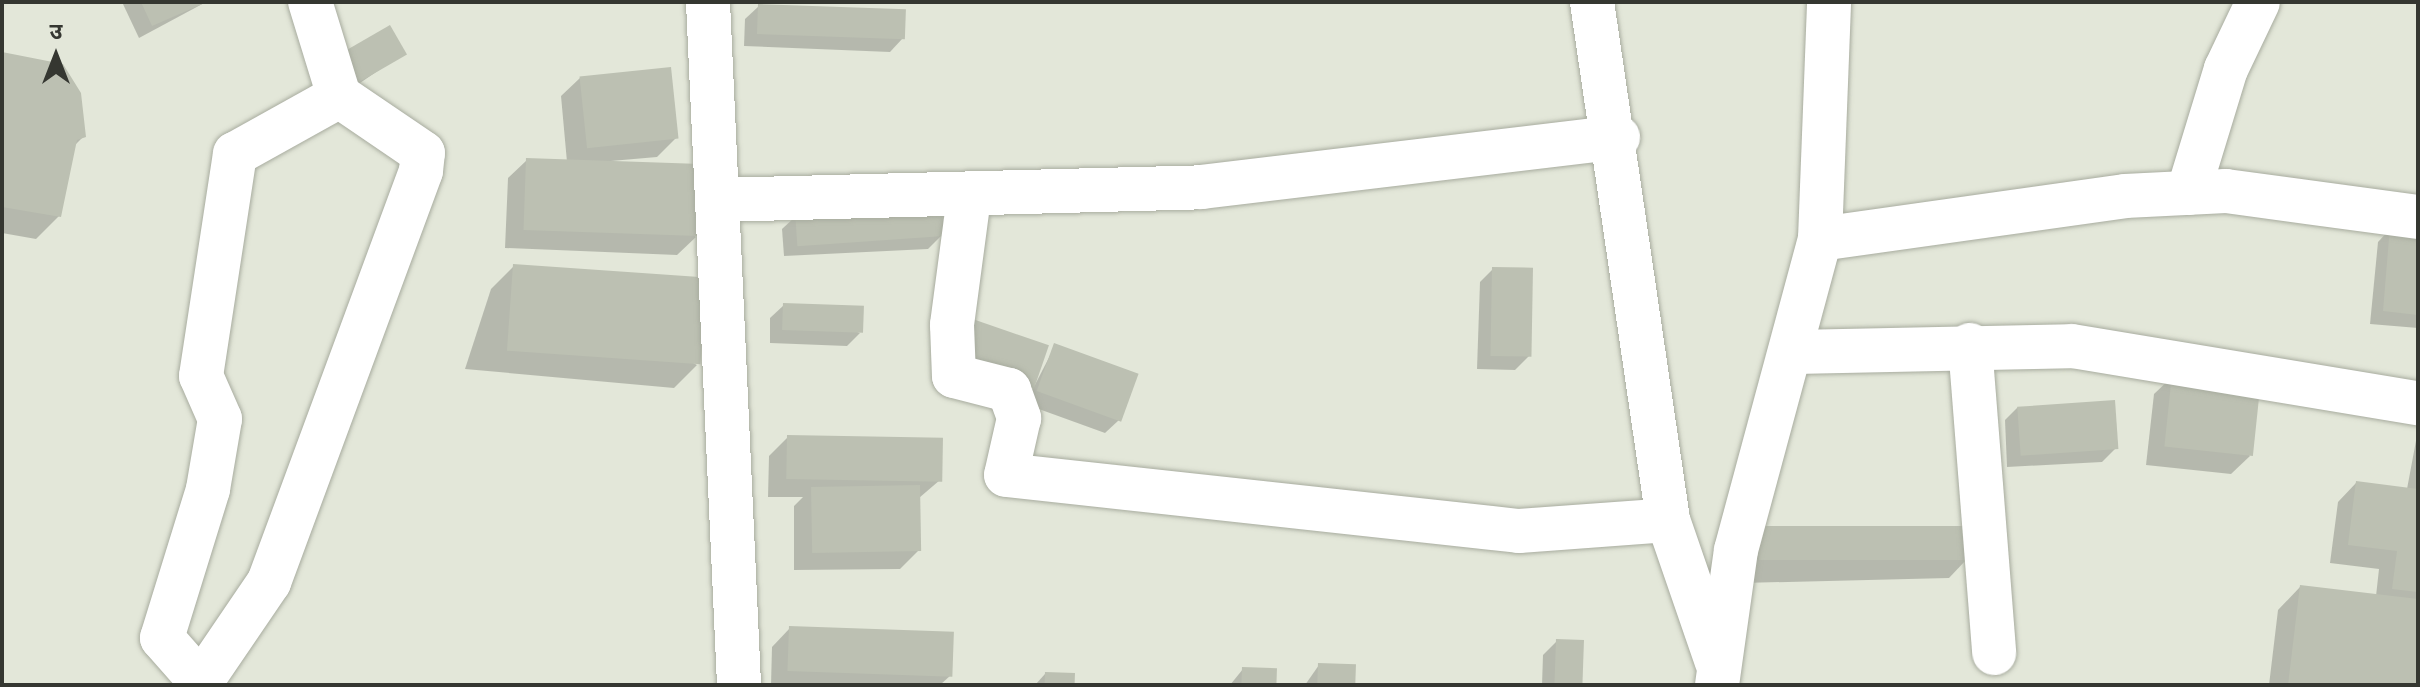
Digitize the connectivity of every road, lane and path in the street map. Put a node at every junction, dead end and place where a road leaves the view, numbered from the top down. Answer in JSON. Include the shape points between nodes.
{"nodes":[{"id":1,"x":310,"y":2,"type":"edge"},
{"id":2,"x":708,"y":2,"type":"edge"},
{"id":3,"x":1592,"y":2,"type":"edge"},
{"id":4,"x":1829,"y":2,"type":"edge"},
{"id":5,"x":2258,"y":2,"type":"edge"},
{"id":6,"x":339,"y":96,"type":"junction"},
{"id":7,"x":1618,"y":137,"type":"junction"},
{"id":8,"x":2188,"y":193,"type":"junction"},
{"id":9,"x":969,"y":197,"type":"junction"},
{"id":10,"x":717,"y":200,"type":"junction"},
{"id":11,"x":2418,"y":217,"type":"edge"},
{"id":12,"x":1820,"y":239,"type":"junction"},
{"id":13,"x":1970,"y":345,"type":"junction"},
{"id":14,"x":1793,"y":352,"type":"junction"},
{"id":15,"x":2418,"y":403,"type":"edge"},
{"id":16,"x":1668,"y":520,"type":"junction"},
{"id":17,"x":1994,"y":653,"type":"dead end"},
{"id":18,"x":1717,"y":675,"type":"edge"},
{"id":19,"x":199,"y":682,"type":"edge"},
{"id":20,"x":739,"y":685,"type":"edge"}],
"edges":[{"from":1,"to":6,"type":"street"},
{"from":2,"to":10,"type":"street"},
{"from":3,"to":7,"type":"street"},
{"from":4,"to":12,"type":"street"},
{"from":5,"to":8,"type":"street","via":[[2226,69]]},
{"from":6,"to":19,"type":"street","via":[[235,154],[201,376],[220,419],[208,489],[162,638]]},
{"from":6,"to":19,"type":"street","via":[[423,153],[421,171],[269,582]]},
{"from":7,"to":9,"type":"street","via":[[1201,187]]},
{"from":7,"to":16,"type":"street"},
{"from":8,"to":11,"type":"street","via":[[2322,201]]},
{"from":8,"to":12,"type":"street"},
{"from":9,"to":10,"type":"street"},
{"from":9,"to":16,"type":"street","via":[[952,325],[954,376],[1009,390],[1019,418],[1006,475],[1519,531]]},
{"from":10,"to":20,"type":"street"},
{"from":12,"to":14,"type":"street"},
{"from":13,"to":14,"type":"street"},
{"from":13,"to":15,"type":"street","via":[[2072,346]]},
{"from":13,"to":17,"type":"street"},
{"from":14,"to":18,"type":"street","via":[[1736,550]]},
{"from":16,"to":18,"type":"street"}]}
